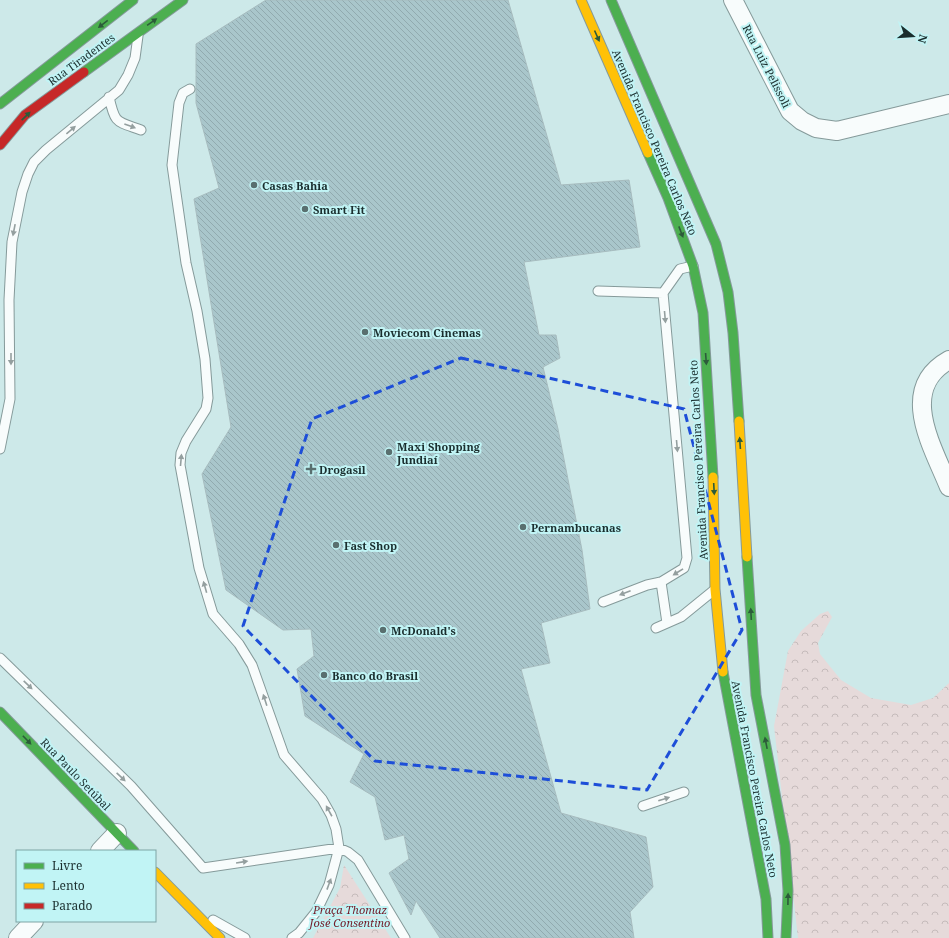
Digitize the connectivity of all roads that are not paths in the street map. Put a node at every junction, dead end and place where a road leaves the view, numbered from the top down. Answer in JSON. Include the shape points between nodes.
{"nodes":[{"id":1,"x":134,"y":0,"type":"edge"},
{"id":2,"x":183,"y":0,"type":"edge"},
{"id":3,"x":581,"y":0,"type":"edge"},
{"id":4,"x":611,"y":0,"type":"edge"},
{"id":5,"x":733,"y":0,"type":"edge"},
{"id":6,"x":139,"y":31,"type":"junction"},
{"id":7,"x":190,"y":89,"type":"dead end"},
{"id":8,"x":109,"y":97,"type":"junction"},
{"id":9,"x":0,"y":104,"type":"edge"},
{"id":10,"x":949,"y":104,"type":"edge"},
{"id":11,"x":141,"y":130,"type":"dead end"},
{"id":12,"x":0,"y":145,"type":"edge"},
{"id":13,"x":693,"y":266,"type":"junction"},
{"id":14,"x":708,"y":281,"type":"dead end"},
{"id":15,"x":598,"y":291,"type":"dead end"},
{"id":16,"x":663,"y":293,"type":"junction"},
{"id":17,"x":720,"y":297,"type":"dead end"},
{"id":18,"x":733,"y":333,"type":"junction"},
{"id":19,"x":949,"y":360,"type":"edge"},
{"id":20,"x":0,"y":449,"type":"edge"},
{"id":21,"x":949,"y":487,"type":"edge"},
{"id":22,"x":746,"y":538,"type":"junction"},
{"id":23,"x":737,"y":568,"type":"dead end"},
{"id":24,"x":661,"y":582,"type":"junction"},
{"id":25,"x":725,"y":583,"type":"dead end"},
{"id":26,"x":716,"y":589,"type":"junction"},
{"id":27,"x":603,"y":602,"type":"dead end"},
{"id":28,"x":667,"y":623,"type":"junction"},
{"id":29,"x":656,"y":628,"type":"dead end"},
{"id":30,"x":0,"y":658,"type":"edge"},
{"id":31,"x":0,"y":712,"type":"edge"},
{"id":32,"x":770,"y":766,"type":"junction"},
{"id":33,"x":765,"y":786,"type":"dead end"},
{"id":34,"x":684,"y":792,"type":"dead end"},
{"id":35,"x":643,"y":806,"type":"dead end"},
{"id":36,"x":116,"y":834,"type":"junction"},
{"id":37,"x":765,"y":837,"type":"dead end"},
{"id":38,"x":339,"y":848,"type":"junction"},
{"id":39,"x":101,"y":850,"type":"edge"},
{"id":40,"x":133,"y":850,"type":"edge"},
{"id":41,"x":756,"y":851,"type":"junction"},
{"id":42,"x":156,"y":873,"type":"edge"},
{"id":43,"x":191,"y":908,"type":"junction"},
{"id":44,"x":33,"y":922,"type":"edge"},
{"id":45,"x":18,"y":938,"type":"edge"},
{"id":46,"x":220,"y":938,"type":"edge"},
{"id":47,"x":245,"y":938,"type":"edge"},
{"id":48,"x":292,"y":938,"type":"edge"},
{"id":49,"x":405,"y":938,"type":"edge"},
{"id":50,"x":768,"y":938,"type":"edge"},
{"id":51,"x":786,"y":938,"type":"edge"}],
"edges":[{"from":1,"to":9,"type":"street","name":"Rua Tiradentes","one_way":true},
{"from":6,"to":2,"type":"street","name":"Rua Tiradentes","one_way":true},
{"from":3,"to":13,"type":"street","name":"Avenida Francisco Pereira Carlos Neto","one_way":true,"via":[[668,198]]},
{"from":4,"to":18,"type":"street","name":"Avenida Francisco Pereira Carlos Neto","via":[[716,244],[728,292]]},
{"from":5,"to":10,"type":"street","name":"Rua Luiz Pelissoli","via":[[790,111],[816,128],[837,131]]},
{"from":6,"to":8,"type":"lane","via":[[128,75],[119,90]]},
{"from":12,"to":6,"type":"street","name":"Rua Tiradentes","one_way":true,"via":[[25,115]]},
{"from":38,"to":7,"type":"lane","one_way":true,"via":[[332,815],[322,799],[284,755],[252,664],[213,614],[199,568],[189,518],[180,466],[181,453],[206,410],[208,398],[205,359],[186,263],[172,165],[180,103],[184,93]]},
{"from":8,"to":11,"type":"lane","one_way":true,"via":[[117,122]]},
{"from":8,"to":20,"type":"lane","via":[[34,162],[22,192],[9,266],[10,399]]},
{"from":13,"to":14,"type":"street"},
{"from":13,"to":16,"type":"lane","via":[[680,269]]},
{"from":13,"to":26,"type":"street","name":"Avenida Francisco Pereira Carlos Neto","one_way":true,"via":[[703,313],[714,500]]},
{"from":15,"to":16,"type":"lane"},
{"from":16,"to":24,"type":"lane","one_way":true,"via":[[687,558],[684,568]]},
{"from":17,"to":18,"type":"street"},
{"from":22,"to":18,"type":"street","name":"Avenida Francisco Pereira Carlos Neto","one_way":true},
{"from":19,"to":21,"type":"street","via":[[939,366],[925,383],[921,403],[924,425]]},
{"from":22,"to":23,"type":"street"},
{"from":32,"to":22,"type":"street","name":"Avenida Francisco Pereira Carlos Neto","one_way":true,"via":[[756,696]]},
{"from":24,"to":27,"type":"lane","one_way":true},
{"from":24,"to":28,"type":"lane"},
{"from":25,"to":26,"type":"street"},
{"from":26,"to":28,"type":"lane","via":[[694,608]]},
{"from":26,"to":41,"type":"street","name":"Avenida Francisco Pereira Carlos Neto","via":[[724,684]]},
{"from":28,"to":29,"type":"lane"},
{"from":30,"to":38,"type":"lane","one_way":true,"via":[[131,786],[203,868]]},
{"from":31,"to":36,"type":"street","name":"Rua Paulo Setúbal","one_way":true},
{"from":32,"to":33,"type":"street"},
{"from":51,"to":32,"type":"street","name":"Avenida Francisco Pereira Carlos Neto","one_way":true,"via":[[788,891],[785,845]]},
{"from":35,"to":34,"type":"lane","one_way":true},
{"from":36,"to":39,"type":"street"},
{"from":36,"to":40,"type":"street","name":"Rua Paulo Setúbal"},
{"from":37,"to":41,"type":"street","via":[[764,843]]},
{"from":48,"to":38,"type":"lane","one_way":true,"via":[[316,912],[329,885]]},
{"from":38,"to":49,"type":"lane","via":[[358,860]]},
{"from":41,"to":50,"type":"street","name":"Avenida Francisco Pereira Carlos Neto","via":[[766,898]]},
{"from":42,"to":43,"type":"street"},
{"from":43,"to":46,"type":"street"},
{"from":43,"to":47,"type":"lane"},
{"from":44,"to":45,"type":"street"}]}
